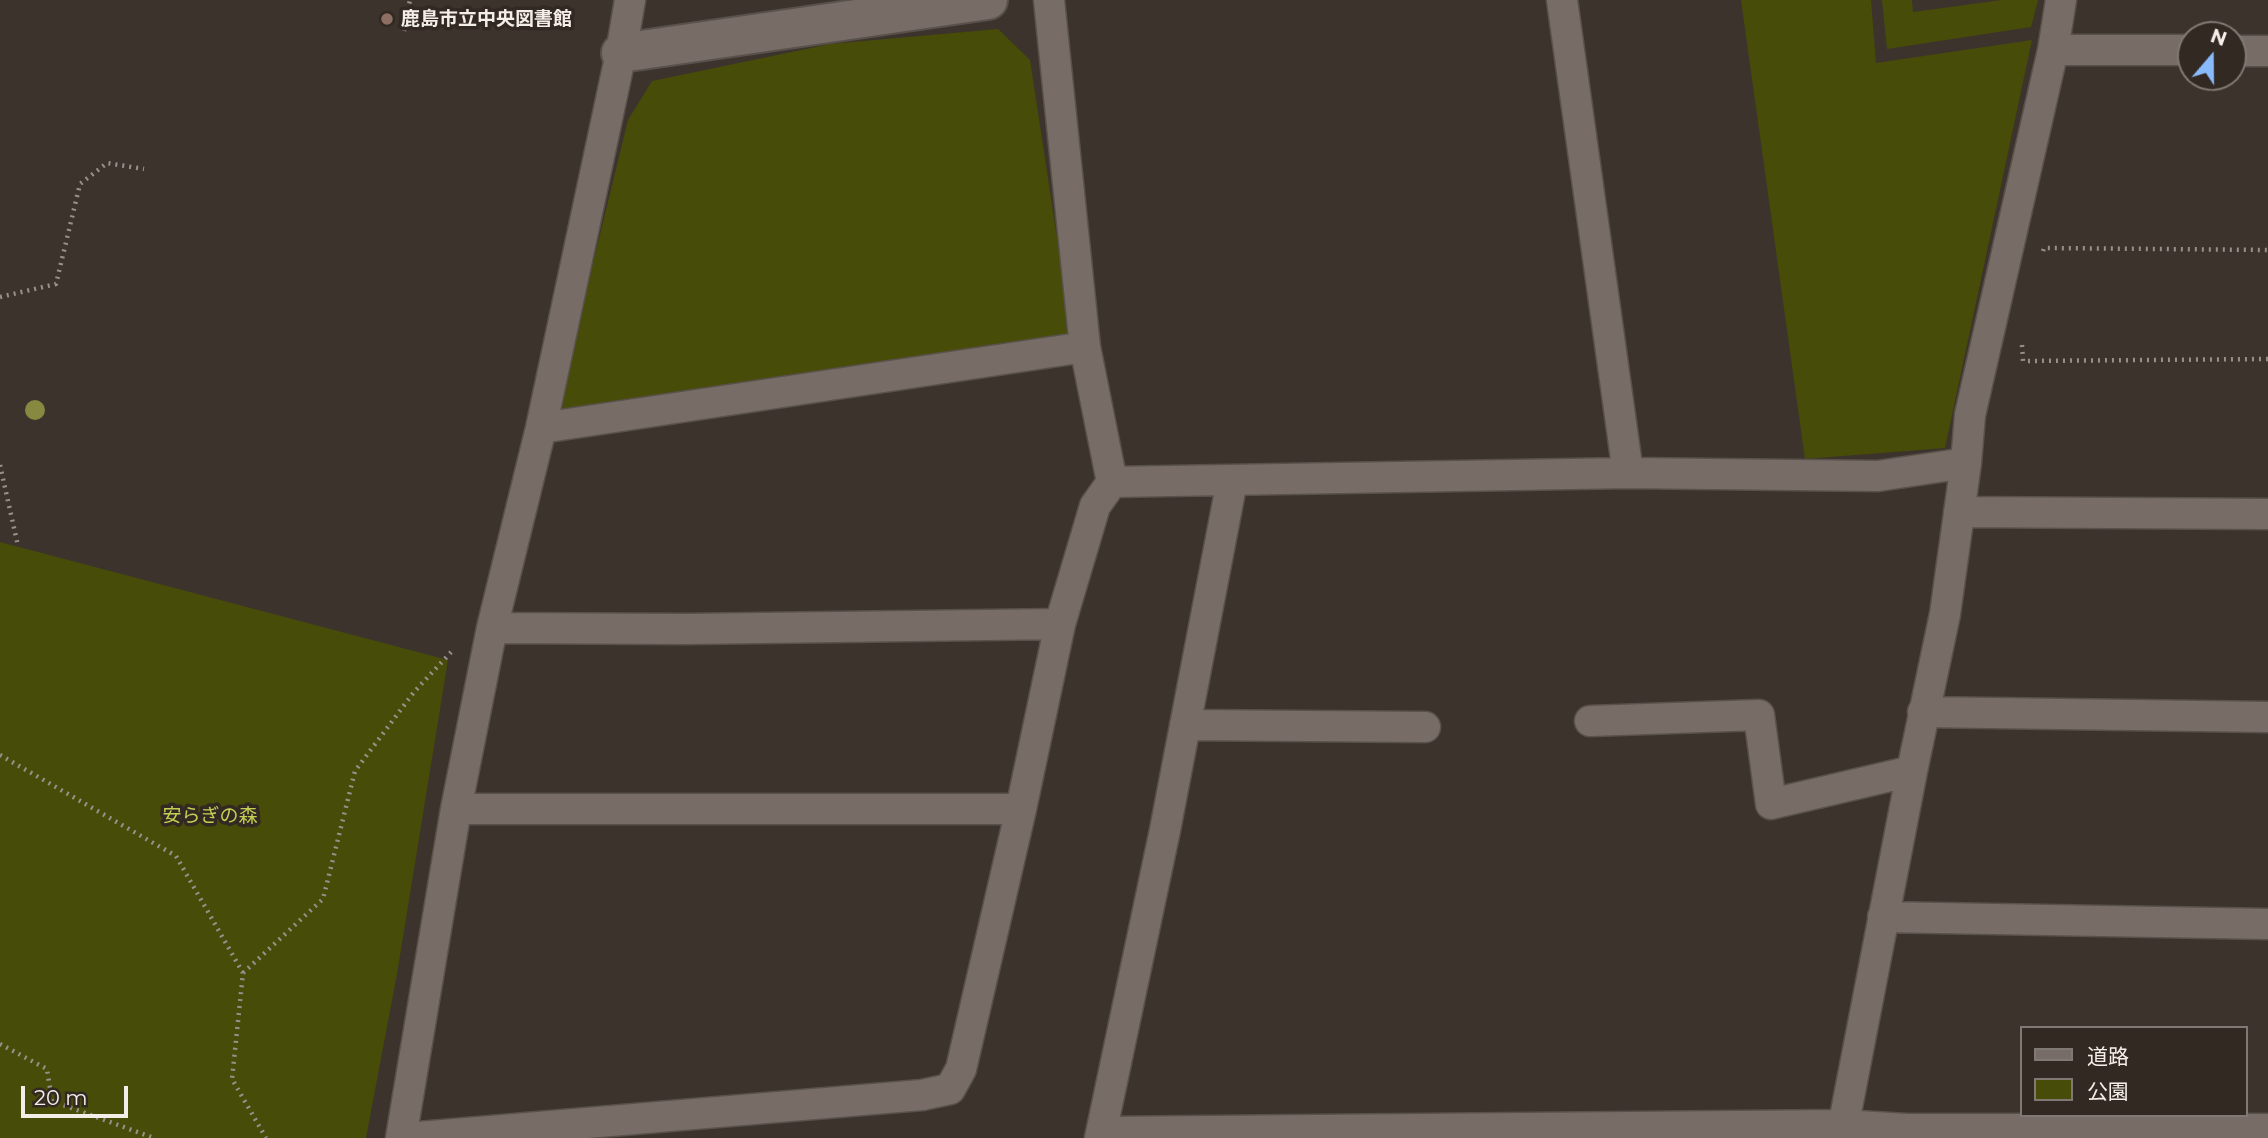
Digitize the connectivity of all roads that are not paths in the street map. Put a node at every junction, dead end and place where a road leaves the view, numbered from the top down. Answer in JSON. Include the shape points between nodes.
{"nodes":[{"id":1,"x":630,"y":0,"type":"edge"},
{"id":2,"x":988,"y":0,"type":"edge"},
{"id":3,"x":1049,"y":0,"type":"edge"},
{"id":4,"x":1562,"y":0,"type":"edge"},
{"id":5,"x":2062,"y":0,"type":"edge"},
{"id":6,"x":2053,"y":50,"type":"junction"},
{"id":7,"x":2177,"y":50,"type":"edge"},
{"id":8,"x":2247,"y":51,"type":"edge"},
{"id":9,"x":2268,"y":51,"type":"edge"},
{"id":10,"x":621,"y":53,"type":"junction"},
{"id":11,"x":1085,"y":347,"type":"junction"},
{"id":12,"x":541,"y":428,"type":"junction"},
{"id":13,"x":1966,"y":463,"type":"junction"},
{"id":14,"x":1628,"y":473,"type":"junction"},
{"id":15,"x":1232,"y":481,"type":"junction"},
{"id":16,"x":1112,"y":482,"type":"junction"},
{"id":17,"x":1959,"y":512,"type":"junction"},
{"id":18,"x":2268,"y":514,"type":"edge"},
{"id":19,"x":1060,"y":624,"type":"junction"},
{"id":20,"x":492,"y":628,"type":"junction"},
{"id":21,"x":1923,"y":712,"type":"junction"},
{"id":22,"x":2268,"y":717,"type":"edge"},
{"id":23,"x":1590,"y":721,"type":"dead end"},
{"id":24,"x":1185,"y":725,"type":"junction"},
{"id":25,"x":1425,"y":727,"type":"dead end"},
{"id":26,"x":1912,"y":771,"type":"junction"},
{"id":27,"x":456,"y":809,"type":"junction"},
{"id":28,"x":1021,"y":809,"type":"junction"},
{"id":29,"x":1883,"y":917,"type":"junction"},
{"id":30,"x":2268,"y":924,"type":"edge"},
{"id":31,"x":2268,"y":1129,"type":"edge"},
{"id":32,"x":1842,"y":1132,"type":"edge"},
{"id":33,"x":1101,"y":1135,"type":"edge"},
{"id":34,"x":401,"y":1138,"type":"edge"},
{"id":35,"x":407,"y":1138,"type":"edge"}],
"edges":[{"from":1,"to":10,"type":"street"},
{"from":2,"to":10,"type":"street"},
{"from":3,"to":11,"type":"street"},
{"from":4,"to":14,"type":"street"},
{"from":5,"to":6,"type":"street"},
{"from":6,"to":7,"type":"street"},
{"from":6,"to":13,"type":"street","via":[[1970,415]]},
{"from":8,"to":9,"type":"street"},
{"from":10,"to":12,"type":"street"},
{"from":11,"to":12,"type":"street"},
{"from":11,"to":16,"type":"street"},
{"from":12,"to":20,"type":"street"},
{"from":13,"to":14,"type":"street","via":[[1878,476]]},
{"from":13,"to":17,"type":"street"},
{"from":14,"to":15,"type":"street"},
{"from":15,"to":16,"type":"street"},
{"from":15,"to":24,"type":"street"},
{"from":16,"to":19,"type":"street","via":[[1095,506]]},
{"from":17,"to":18,"type":"street"},
{"from":17,"to":21,"type":"street","via":[[1945,614]]},
{"from":19,"to":20,"type":"street"},
{"from":19,"to":28,"type":"street"},
{"from":20,"to":27,"type":"street"},
{"from":21,"to":22,"type":"street"},
{"from":21,"to":26,"type":"street"},
{"from":23,"to":26,"type":"street","via":[[1759,715],[1771,804]]},
{"from":24,"to":25,"type":"street"},
{"from":24,"to":33,"type":"street"},
{"from":26,"to":29,"type":"street"},
{"from":27,"to":28,"type":"street"},
{"from":27,"to":34,"type":"street"},
{"from":28,"to":35,"type":"street","via":[[961,1069],[950,1089]]},
{"from":29,"to":30,"type":"street"},
{"from":29,"to":32,"type":"street"},
{"from":31,"to":32,"type":"street"},
{"from":32,"to":33,"type":"street"}]}
